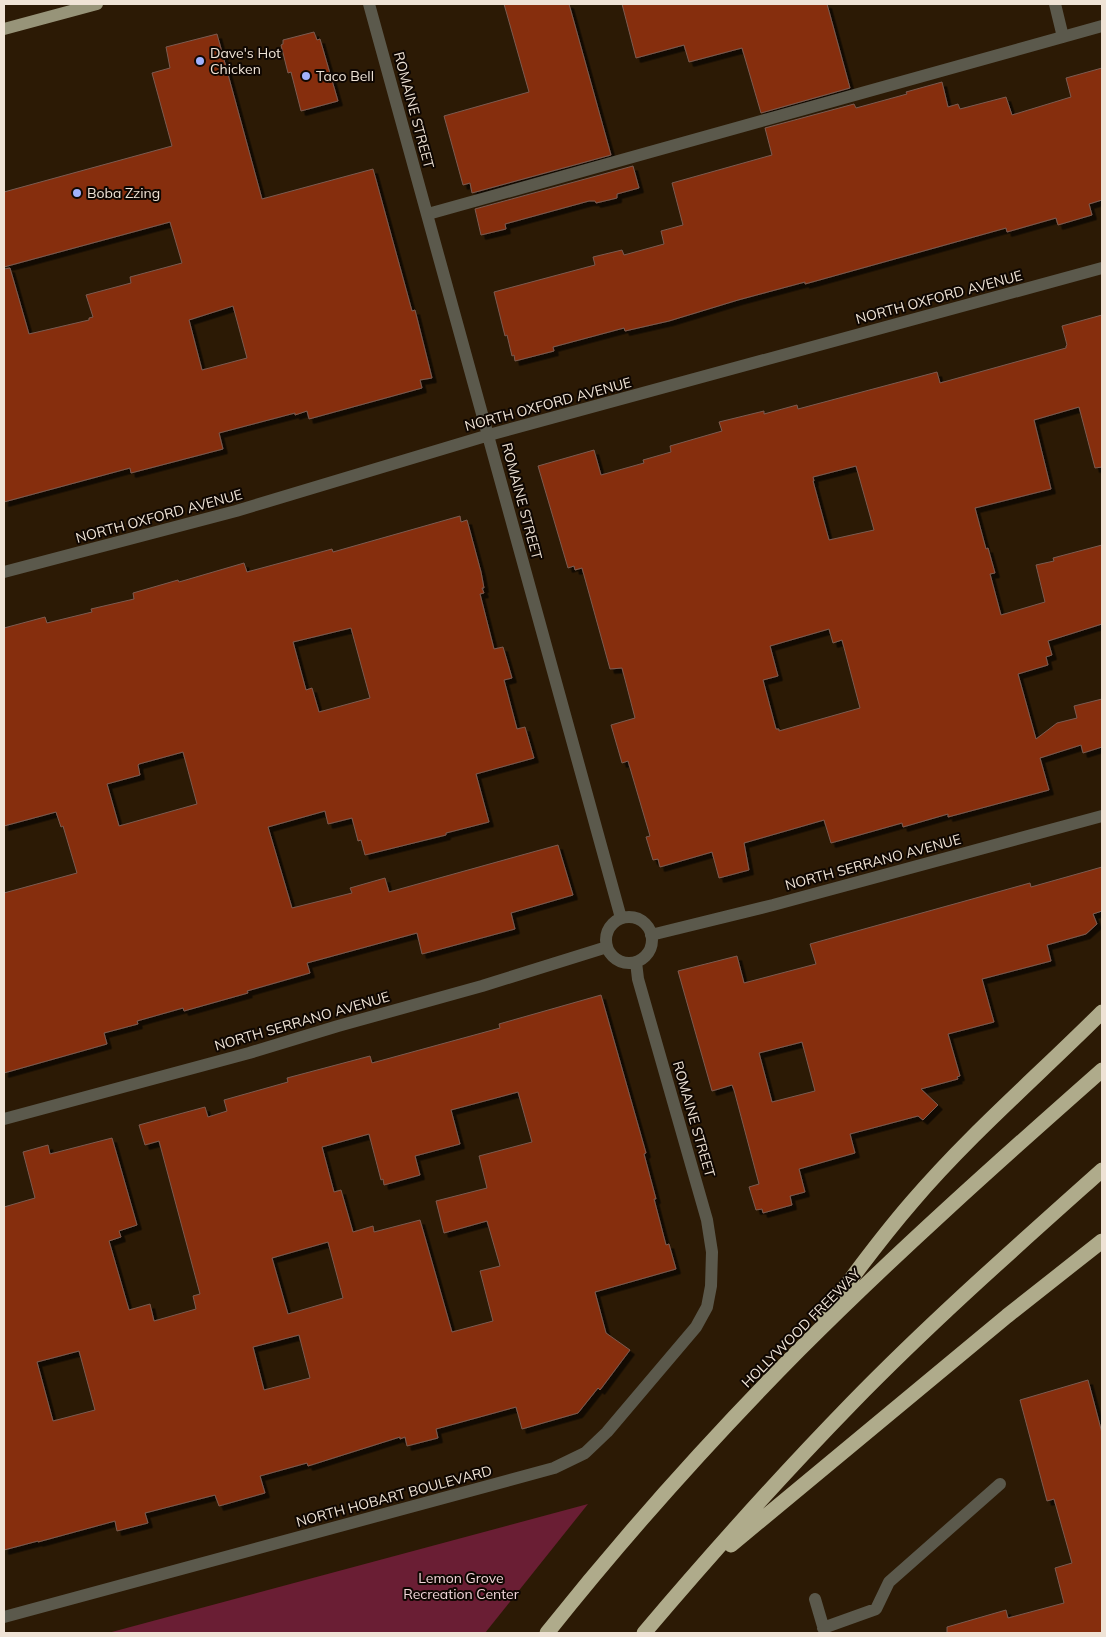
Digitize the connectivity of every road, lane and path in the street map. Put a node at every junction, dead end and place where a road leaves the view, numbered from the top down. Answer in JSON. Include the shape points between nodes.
{"nodes":[{"id":1,"x":97,"y":4,"type":"edge"},
{"id":2,"x":369,"y":4,"type":"edge"},
{"id":3,"x":1055,"y":4,"type":"edge"},
{"id":4,"x":1102,"y":26,"type":"edge"},
{"id":5,"x":4,"y":29,"type":"edge"},
{"id":6,"x":1063,"y":37,"type":"junction"},
{"id":7,"x":428,"y":214,"type":"junction"},
{"id":8,"x":1102,"y":268,"type":"edge"},
{"id":9,"x":489,"y":435,"type":"junction"},
{"id":10,"x":4,"y":572,"type":"edge"},
{"id":11,"x":1102,"y":816,"type":"edge"},
{"id":12,"x":621,"y":918,"type":"junction"},
{"id":13,"x":651,"y":935,"type":"junction"},
{"id":14,"x":607,"y":947,"type":"junction"},
{"id":15,"x":636,"y":962,"type":"junction"},
{"id":16,"x":1102,"y":1012,"type":"edge"},
{"id":17,"x":1102,"y":1070,"type":"edge"},
{"id":18,"x":4,"y":1119,"type":"edge"},
{"id":19,"x":1102,"y":1170,"type":"edge"},
{"id":20,"x":1102,"y":1241,"type":"edge"},
{"id":21,"x":711,"y":1286,"type":"joint"},
{"id":22,"x":798,"y":1352,"type":"junction"},
{"id":23,"x":1000,"y":1484,"type":"dead end"},
{"id":24,"x":690,"y":1579,"type":"junction"},
{"id":25,"x":815,"y":1599,"type":"dead end"},
{"id":26,"x":4,"y":1617,"type":"edge"},
{"id":27,"x":824,"y":1631,"type":"edge"},
{"id":28,"x":547,"y":1633,"type":"edge"},
{"id":29,"x":644,"y":1633,"type":"edge"}],
"edges":[{"from":1,"to":5,"type":"main road"},
{"from":2,"to":7,"type":"street","name":"ROMAINE STREET"},
{"from":3,"to":6,"type":"street"},
{"from":4,"to":6,"type":"street"},
{"from":6,"to":7,"type":"street"},
{"from":7,"to":9,"type":"street","name":"ROMAINE STREET"},
{"from":8,"to":9,"type":"street","name":"NORTH OXFORD AVENUE"},
{"from":9,"to":10,"type":"street","name":"NORTH OXFORD AVENUE","via":[[236,511]]},
{"from":9,"to":12,"type":"street","name":"ROMAINE STREET"},
{"from":11,"to":13,"type":"street","name":"NORTH SERRANO AVENUE"},
{"from":12,"to":13,"type":"street","via":[[643,922]]},
{"from":12,"to":14,"type":"street","via":[[610,927]]},
{"from":13,"to":15,"type":"street","via":[[649,952]]},
{"from":14,"to":15,"type":"street","via":[[610,954],[622,962]]},
{"from":14,"to":18,"type":"street","name":"NORTH SERRANO AVENUE","via":[[249,1053]]},
{"from":15,"to":21,"type":"street","name":"ROMAINE STREET","via":[[638,979],[707,1220],[712,1252]]},
{"from":16,"to":22,"type":"highway","via":[[1014,1096],[912,1202],[867,1257]]},
{"from":17,"to":22,"type":"highway","name":"HOLLYWOOD FREEWAY","via":[[883,1268]]},
{"from":19,"to":24,"type":"highway","via":[[935,1321],[853,1402]]},
{"from":20,"to":24,"type":"highway"},
{"from":21,"to":26,"type":"street","name":"NORTH HOBART BOULEVARD","via":[[707,1307],[696,1327],[614,1425],[585,1454],[554,1468]]},
{"from":22,"to":28,"type":"highway","name":"HOLLYWOOD FREEWAY","via":[[637,1525]]},
{"from":23,"to":27,"type":"street","via":[[889,1582],[876,1609]]},
{"from":24,"to":29,"type":"highway"},
{"from":25,"to":27,"type":"street"}]}
